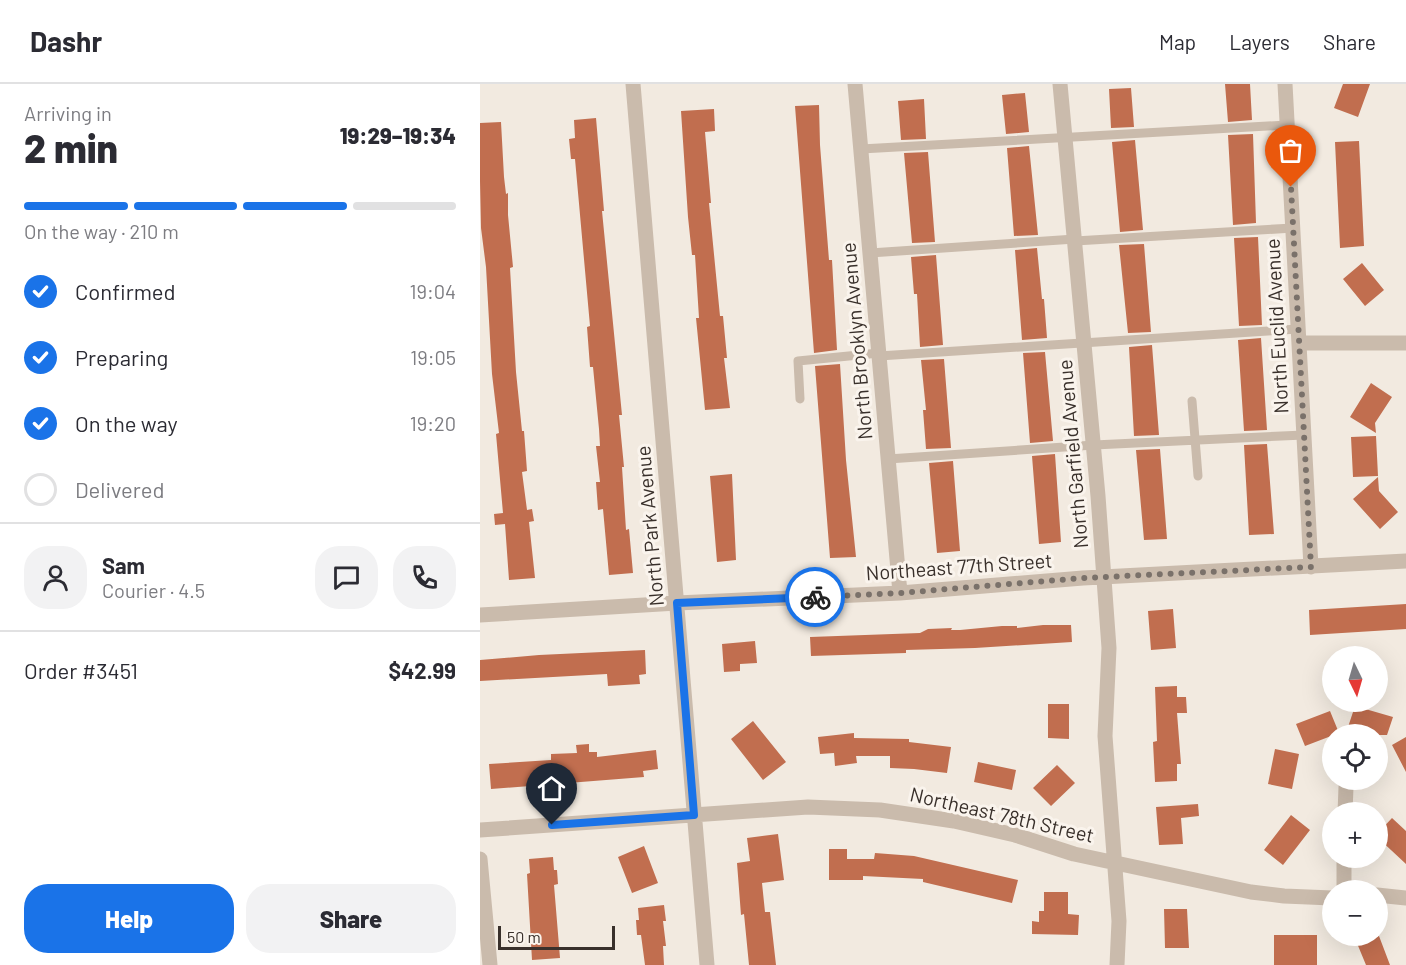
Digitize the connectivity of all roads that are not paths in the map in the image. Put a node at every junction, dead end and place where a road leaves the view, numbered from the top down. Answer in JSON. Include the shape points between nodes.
{"nodes":[{"id":1,"x":633,"y":84,"type":"edge"},
{"id":2,"x":855,"y":84,"type":"edge"},
{"id":3,"x":1060,"y":84,"type":"edge"},
{"id":4,"x":1285,"y":84,"type":"edge"},
{"id":5,"x":1287,"y":125,"type":"junction"},
{"id":6,"x":1065,"y":138,"type":"junction"},
{"id":7,"x":861,"y":149,"type":"junction"},
{"id":8,"x":1293,"y":228,"type":"junction"},
{"id":9,"x":1075,"y":240,"type":"junction"},
{"id":10,"x":870,"y":253,"type":"junction"},
{"id":11,"x":1299,"y":336,"type":"junction"},
{"id":12,"x":1406,"y":342,"type":"edge"},
{"id":13,"x":1084,"y":343,"type":"junction"},
{"id":14,"x":879,"y":355,"type":"junction"},
{"id":15,"x":800,"y":399,"type":"dead end"},
{"id":16,"x":1192,"y":401,"type":"dead end"},
{"id":17,"x":1304,"y":435,"type":"junction"},
{"id":18,"x":1195,"y":440,"type":"junction"},
{"id":19,"x":1094,"y":445,"type":"junction"},
{"id":20,"x":888,"y":459,"type":"junction"},
{"id":21,"x":1198,"y":476,"type":"dead end"},
{"id":22,"x":1406,"y":561,"type":"edge"},
{"id":23,"x":1311,"y":567,"type":"junction"},
{"id":24,"x":1104,"y":577,"type":"junction"},
{"id":25,"x":900,"y":593,"type":"junction"},
{"id":26,"x":677,"y":603,"type":"junction"},
{"id":27,"x":480,"y":615,"type":"edge"},
{"id":28,"x":694,"y":815,"type":"junction"},
{"id":29,"x":480,"y":830,"type":"edge"},
{"id":30,"x":480,"y":860,"type":"edge"},
{"id":31,"x":1115,"y":863,"type":"junction"},
{"id":32,"x":1388,"y":896,"type":"edge"},
{"id":33,"x":1322,"y":898,"type":"edge"},
{"id":34,"x":1406,"y":898,"type":"edge"},
{"id":35,"x":490,"y":965,"type":"edge"},
{"id":36,"x":707,"y":965,"type":"edge"},
{"id":37,"x":1117,"y":965,"type":"edge"}],
"edges":[{"from":1,"to":26,"type":"street","name":"North Park Avenue"},
{"from":2,"to":7,"type":"street","name":"North Brooklyn Avenue"},
{"from":3,"to":6,"type":"street","name":"North Garfield Avenue"},
{"from":4,"to":5,"type":"street","name":"North Euclid Avenue"},
{"from":5,"to":6,"type":"lane"},
{"from":5,"to":8,"type":"street","name":"North Euclid Avenue"},
{"from":6,"to":7,"type":"lane"},
{"from":6,"to":9,"type":"street","name":"North Garfield Avenue"},
{"from":7,"to":10,"type":"street","name":"North Brooklyn Avenue"},
{"from":8,"to":9,"type":"lane"},
{"from":8,"to":11,"type":"street","name":"North Euclid Avenue"},
{"from":9,"to":10,"type":"lane"},
{"from":9,"to":13,"type":"street","name":"North Garfield Avenue"},
{"from":10,"to":14,"type":"street","name":"North Brooklyn Avenue"},
{"from":11,"to":12,"type":"street"},
{"from":11,"to":13,"type":"lane","via":[[1186,335]]},
{"from":11,"to":17,"type":"street","name":"North Euclid Avenue"},
{"from":13,"to":14,"type":"lane"},
{"from":13,"to":19,"type":"street","name":"North Garfield Avenue"},
{"from":14,"to":15,"type":"lane","via":[[798,361]]},
{"from":14,"to":20,"type":"street","name":"North Brooklyn Avenue"},
{"from":16,"to":18,"type":"lane"},
{"from":17,"to":18,"type":"lane"},
{"from":17,"to":23,"type":"street","name":"North Euclid Avenue"},
{"from":18,"to":19,"type":"lane"},
{"from":18,"to":21,"type":"lane"},
{"from":19,"to":20,"type":"lane"},
{"from":19,"to":24,"type":"street","name":"North Garfield Avenue"},
{"from":20,"to":25,"type":"street","name":"North Brooklyn Avenue"},
{"from":22,"to":23,"type":"street","name":"Northeast 77th Street"},
{"from":23,"to":24,"type":"street","name":"Northeast 77th Street"},
{"from":24,"to":25,"type":"street","name":"Northeast 77th Street"},
{"from":24,"to":31,"type":"street","name":"North Garfield Avenue","via":[[1109,648],[1106,775]]},
{"from":25,"to":26,"type":"street","name":"Northeast 77th Street"},
{"from":26,"to":27,"type":"street","name":"Northeast 77th Street"},
{"from":26,"to":28,"type":"street","name":"North Park Avenue"},
{"from":28,"to":29,"type":"street","name":"Northeast 78th Street"},
{"from":28,"to":31,"type":"street","name":"Northeast 78th Street","via":[[808,807],[880,810],[954,821]]},
{"from":28,"to":36,"type":"street","name":"North Park Avenue"},
{"from":30,"to":35,"type":"street"},
{"from":31,"to":33,"type":"street","name":"Northeast 78th Street","via":[[1251,892]]},
{"from":31,"to":37,"type":"street","name":"North Garfield Avenue"},
{"from":32,"to":34,"type":"street"}]}
